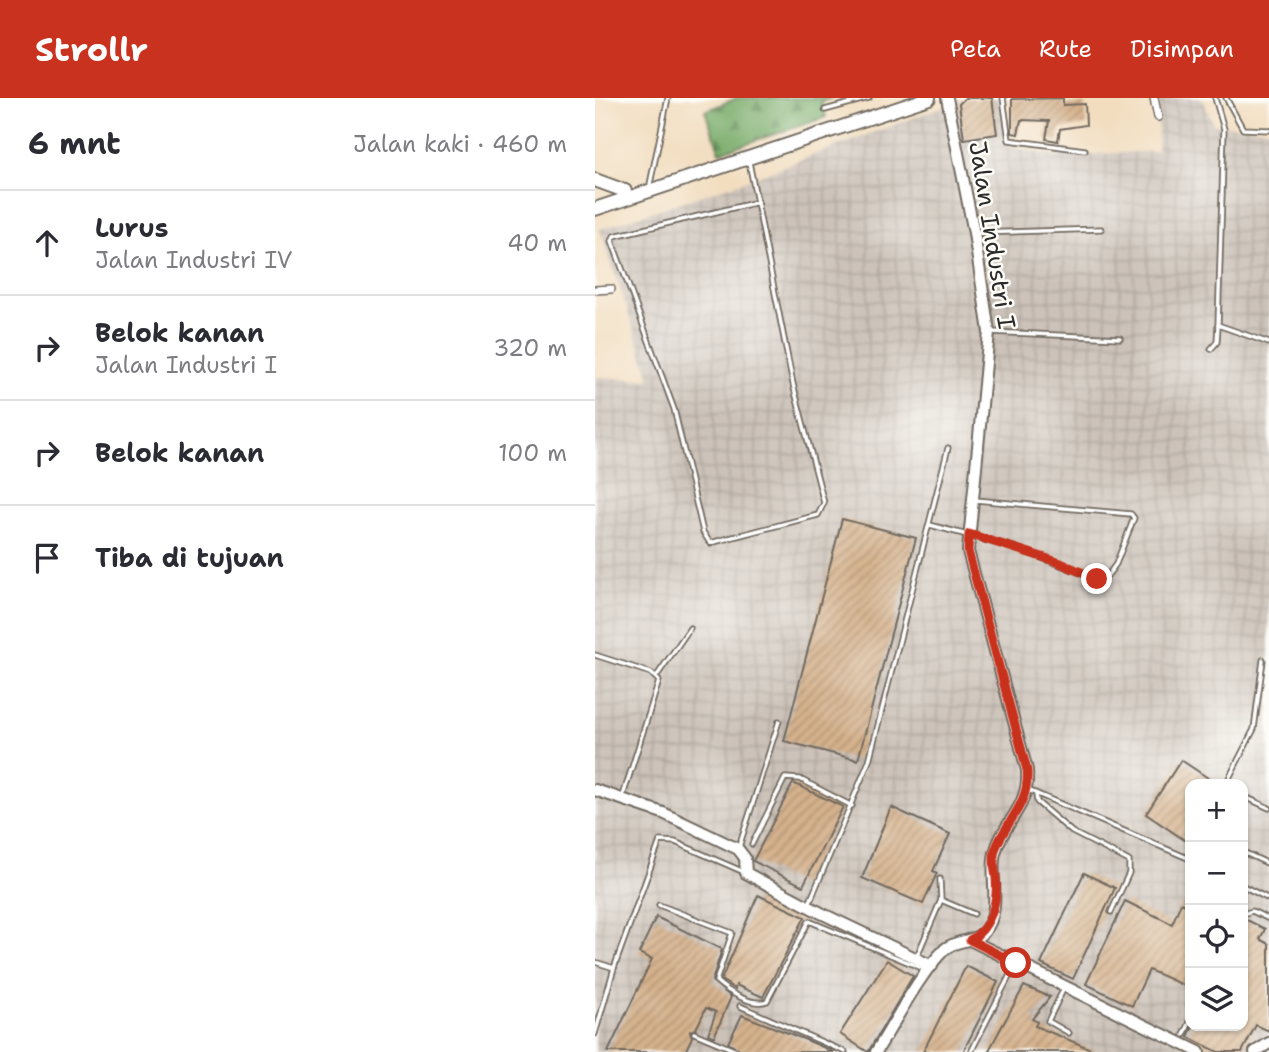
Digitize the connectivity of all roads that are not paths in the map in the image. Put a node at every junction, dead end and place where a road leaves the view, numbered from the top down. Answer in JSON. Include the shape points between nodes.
{"nodes":[{"id":1,"x":668,"y":98,"type":"edge"},
{"id":2,"x":869,"y":98,"type":"edge"},
{"id":3,"x":929,"y":98,"type":"edge"},
{"id":4,"x":947,"y":98,"type":"edge"},
{"id":5,"x":1003,"y":98,"type":"edge"},
{"id":6,"x":1154,"y":98,"type":"edge"},
{"id":7,"x":1215,"y":98,"type":"edge"},
{"id":8,"x":1226,"y":98,"type":"edge"},
{"id":9,"x":825,"y":110,"type":"dead end"},
{"id":10,"x":1158,"y":117,"type":"dead end"},
{"id":11,"x":1269,"y":130,"type":"edge"},
{"id":12,"x":1085,"y":150,"type":"dead end"},
{"id":13,"x":747,"y":156,"type":"junction"},
{"id":14,"x":678,"y":178,"type":"junction"},
{"id":15,"x":595,"y":180,"type":"edge"},
{"id":16,"x":650,"y":184,"type":"junction"},
{"id":17,"x":625,"y":191,"type":"junction"},
{"id":18,"x":758,"y":202,"type":"junction"},
{"id":19,"x":595,"y":206,"type":"edge"},
{"id":20,"x":1101,"y":229,"type":"dead end"},
{"id":21,"x":974,"y":233,"type":"junction"},
{"id":22,"x":611,"y":289,"type":"dead end"},
{"id":23,"x":595,"y":290,"type":"edge"},
{"id":24,"x":1218,"y":325,"type":"junction"},
{"id":25,"x":989,"y":332,"type":"junction"},
{"id":26,"x":1120,"y":338,"type":"dead end"},
{"id":27,"x":1269,"y":342,"type":"edge"},
{"id":28,"x":1211,"y":349,"type":"dead end"},
{"id":29,"x":948,"y":448,"type":"dead end"},
{"id":30,"x":975,"y":500,"type":"junction"},
{"id":31,"x":930,"y":525,"type":"junction"},
{"id":32,"x":969,"y":534,"type":"junction"},
{"id":33,"x":690,"y":628,"type":"dead end"},
{"id":34,"x":595,"y":655,"type":"edge"},
{"id":35,"x":1263,"y":660,"type":"dead end"},
{"id":36,"x":656,"y":677,"type":"junction"},
{"id":37,"x":779,"y":721,"type":"dead end"},
{"id":38,"x":1229,"y":779,"type":"edge"},
{"id":39,"x":595,"y":790,"type":"edge"},
{"id":40,"x":1032,"y":792,"type":"junction"},
{"id":41,"x":1248,"y":798,"type":"edge"},
{"id":42,"x":622,"y":799,"type":"junction"},
{"id":43,"x":852,"y":806,"type":"junction"},
{"id":44,"x":1269,"y":808,"type":"edge"},
{"id":45,"x":751,"y":844,"type":"dead end"},
{"id":46,"x":738,"y":849,"type":"junction"},
{"id":47,"x":1248,"y":854,"type":"edge"},
{"id":48,"x":1185,"y":856,"type":"edge"},
{"id":49,"x":1269,"y":864,"type":"edge"},
{"id":50,"x":746,"y":873,"type":"junction"},
{"id":51,"x":940,"y":879,"type":"dead end"},
{"id":52,"x":1248,"y":888,"type":"edge"},
{"id":53,"x":1269,"y":899,"type":"edge"},
{"id":54,"x":941,"y":900,"type":"junction"},
{"id":55,"x":659,"y":905,"type":"dead end"},
{"id":56,"x":808,"y":906,"type":"junction"},
{"id":57,"x":1111,"y":912,"type":"dead end"},
{"id":58,"x":1248,"y":912,"type":"edge"},
{"id":59,"x":974,"y":914,"type":"dead end"},
{"id":60,"x":1269,"y":919,"type":"edge"},
{"id":61,"x":970,"y":940,"type":"junction"},
{"id":62,"x":916,"y":958,"type":"junction"},
{"id":63,"x":595,"y":962,"type":"edge"},
{"id":64,"x":1016,"y":963,"type":"junction"},
{"id":65,"x":931,"y":967,"type":"junction"},
{"id":66,"x":614,"y":968,"type":"junction"},
{"id":67,"x":1065,"y":986,"type":"junction"},
{"id":68,"x":740,"y":1006,"type":"dead end"},
{"id":69,"x":1186,"y":1031,"type":"edge"},
{"id":70,"x":694,"y":1033,"type":"dead end"},
{"id":71,"x":1069,"y":1033,"type":"dead end"},
{"id":72,"x":595,"y":1034,"type":"edge"},
{"id":73,"x":1184,"y":1035,"type":"dead end"},
{"id":74,"x":1269,"y":1043,"type":"edge"},
{"id":75,"x":739,"y":1052,"type":"edge"},
{"id":76,"x":845,"y":1052,"type":"edge"},
{"id":77,"x":876,"y":1052,"type":"edge"},
{"id":78,"x":971,"y":1052,"type":"edge"},
{"id":79,"x":1197,"y":1052,"type":"edge"},
{"id":80,"x":1255,"y":1052,"type":"edge"}],
"edges":[{"from":1,"to":16,"type":"lane"},
{"from":2,"to":9,"type":"lane"},
{"from":3,"to":13,"type":"main road"},
{"from":4,"to":21,"type":"main road","name":"Jalan Industri I"},
{"from":5,"to":12,"type":"lane","via":[[1009,140]]},
{"from":6,"to":10,"type":"street"},
{"from":7,"to":24,"type":"lane","via":[[1224,129]]},
{"from":8,"to":11,"type":"lane","via":[[1243,129]]},
{"from":13,"to":14,"type":"main road"},
{"from":13,"to":18,"type":"lane"},
{"from":14,"to":16,"type":"main road"},
{"from":14,"to":19,"type":"main road","via":[[667,186]]},
{"from":15,"to":17,"type":"main road"},
{"from":16,"to":17,"type":"main road"},
{"from":17,"to":19,"type":"main road"},
{"from":18,"to":18,"type":"lane","via":[[793,384],[824,503],[818,515],[709,542],[674,409],[613,241],[614,236]]},
{"from":20,"to":21,"type":"lane"},
{"from":21,"to":25,"type":"main road","name":"Jalan Industri I"},
{"from":22,"to":23,"type":"street"},
{"from":24,"to":27,"type":"lane"},
{"from":24,"to":28,"type":"lane","via":[[1217,342]]},
{"from":25,"to":26,"type":"lane"},
{"from":25,"to":30,"type":"main road","name":"Jalan Industri I"},
{"from":29,"to":31,"type":"lane"},
{"from":30,"to":32,"type":"main road","name":"Jalan Industri I"},
{"from":30,"to":32,"type":"lane","via":[[1132,514],[1135,518],[1105,579],[1086,577],[1058,562]]},
{"from":31,"to":32,"type":"lane"},
{"from":31,"to":43,"type":"lane","via":[[869,761]]},
{"from":32,"to":40,"type":"main road","name":"Jalan Industri I","via":[[968,551]]},
{"from":33,"to":36,"type":"lane"},
{"from":34,"to":36,"type":"lane"},
{"from":35,"to":38,"type":"lane","via":[[1254,729]]},
{"from":36,"to":42,"type":"lane","via":[[659,687]]},
{"from":37,"to":46,"type":"lane"},
{"from":39,"to":42,"type":"main road"},
{"from":40,"to":48,"type":"lane"},
{"from":40,"to":57,"type":"lane","via":[[1037,802],[1072,832],[1129,861],[1129,873]]},
{"from":40,"to":61,"type":"main road","via":[[995,850],[996,886],[988,925]]},
{"from":41,"to":44,"type":"lane"},
{"from":42,"to":46,"type":"main road"},
{"from":43,"to":45,"type":"lane","via":[[800,779],[785,778]]},
{"from":43,"to":56,"type":"lane"},
{"from":46,"to":50,"type":"main road","via":[[745,858]]},
{"from":47,"to":49,"type":"lane"},
{"from":50,"to":56,"type":"main road"},
{"from":50,"to":66,"type":"lane","via":[[675,842],[660,841]]},
{"from":51,"to":54,"type":"lane"},
{"from":52,"to":53,"type":"lane"},
{"from":54,"to":59,"type":"lane"},
{"from":54,"to":62,"type":"lane"},
{"from":55,"to":65,"type":"lane","via":[[732,933],[716,981],[761,1003],[767,1001],[809,921],[919,969]]},
{"from":56,"to":62,"type":"main road"},
{"from":58,"to":60,"type":"lane"},
{"from":61,"to":64,"type":"main road"},
{"from":61,"to":65,"type":"main road","via":[[946,948]]},
{"from":62,"to":65,"type":"main road"},
{"from":63,"to":66,"type":"lane"},
{"from":64,"to":67,"type":"main road"},
{"from":64,"to":78,"type":"lane"},
{"from":65,"to":77,"type":"main road"},
{"from":66,"to":72,"type":"lane"},
{"from":67,"to":71,"type":"lane","via":[[1048,1021]]},
{"from":67,"to":79,"type":"main road"},
{"from":68,"to":76,"type":"lane"},
{"from":69,"to":73,"type":"lane"},
{"from":70,"to":75,"type":"lane"},
{"from":74,"to":80,"type":"main road"}]}
